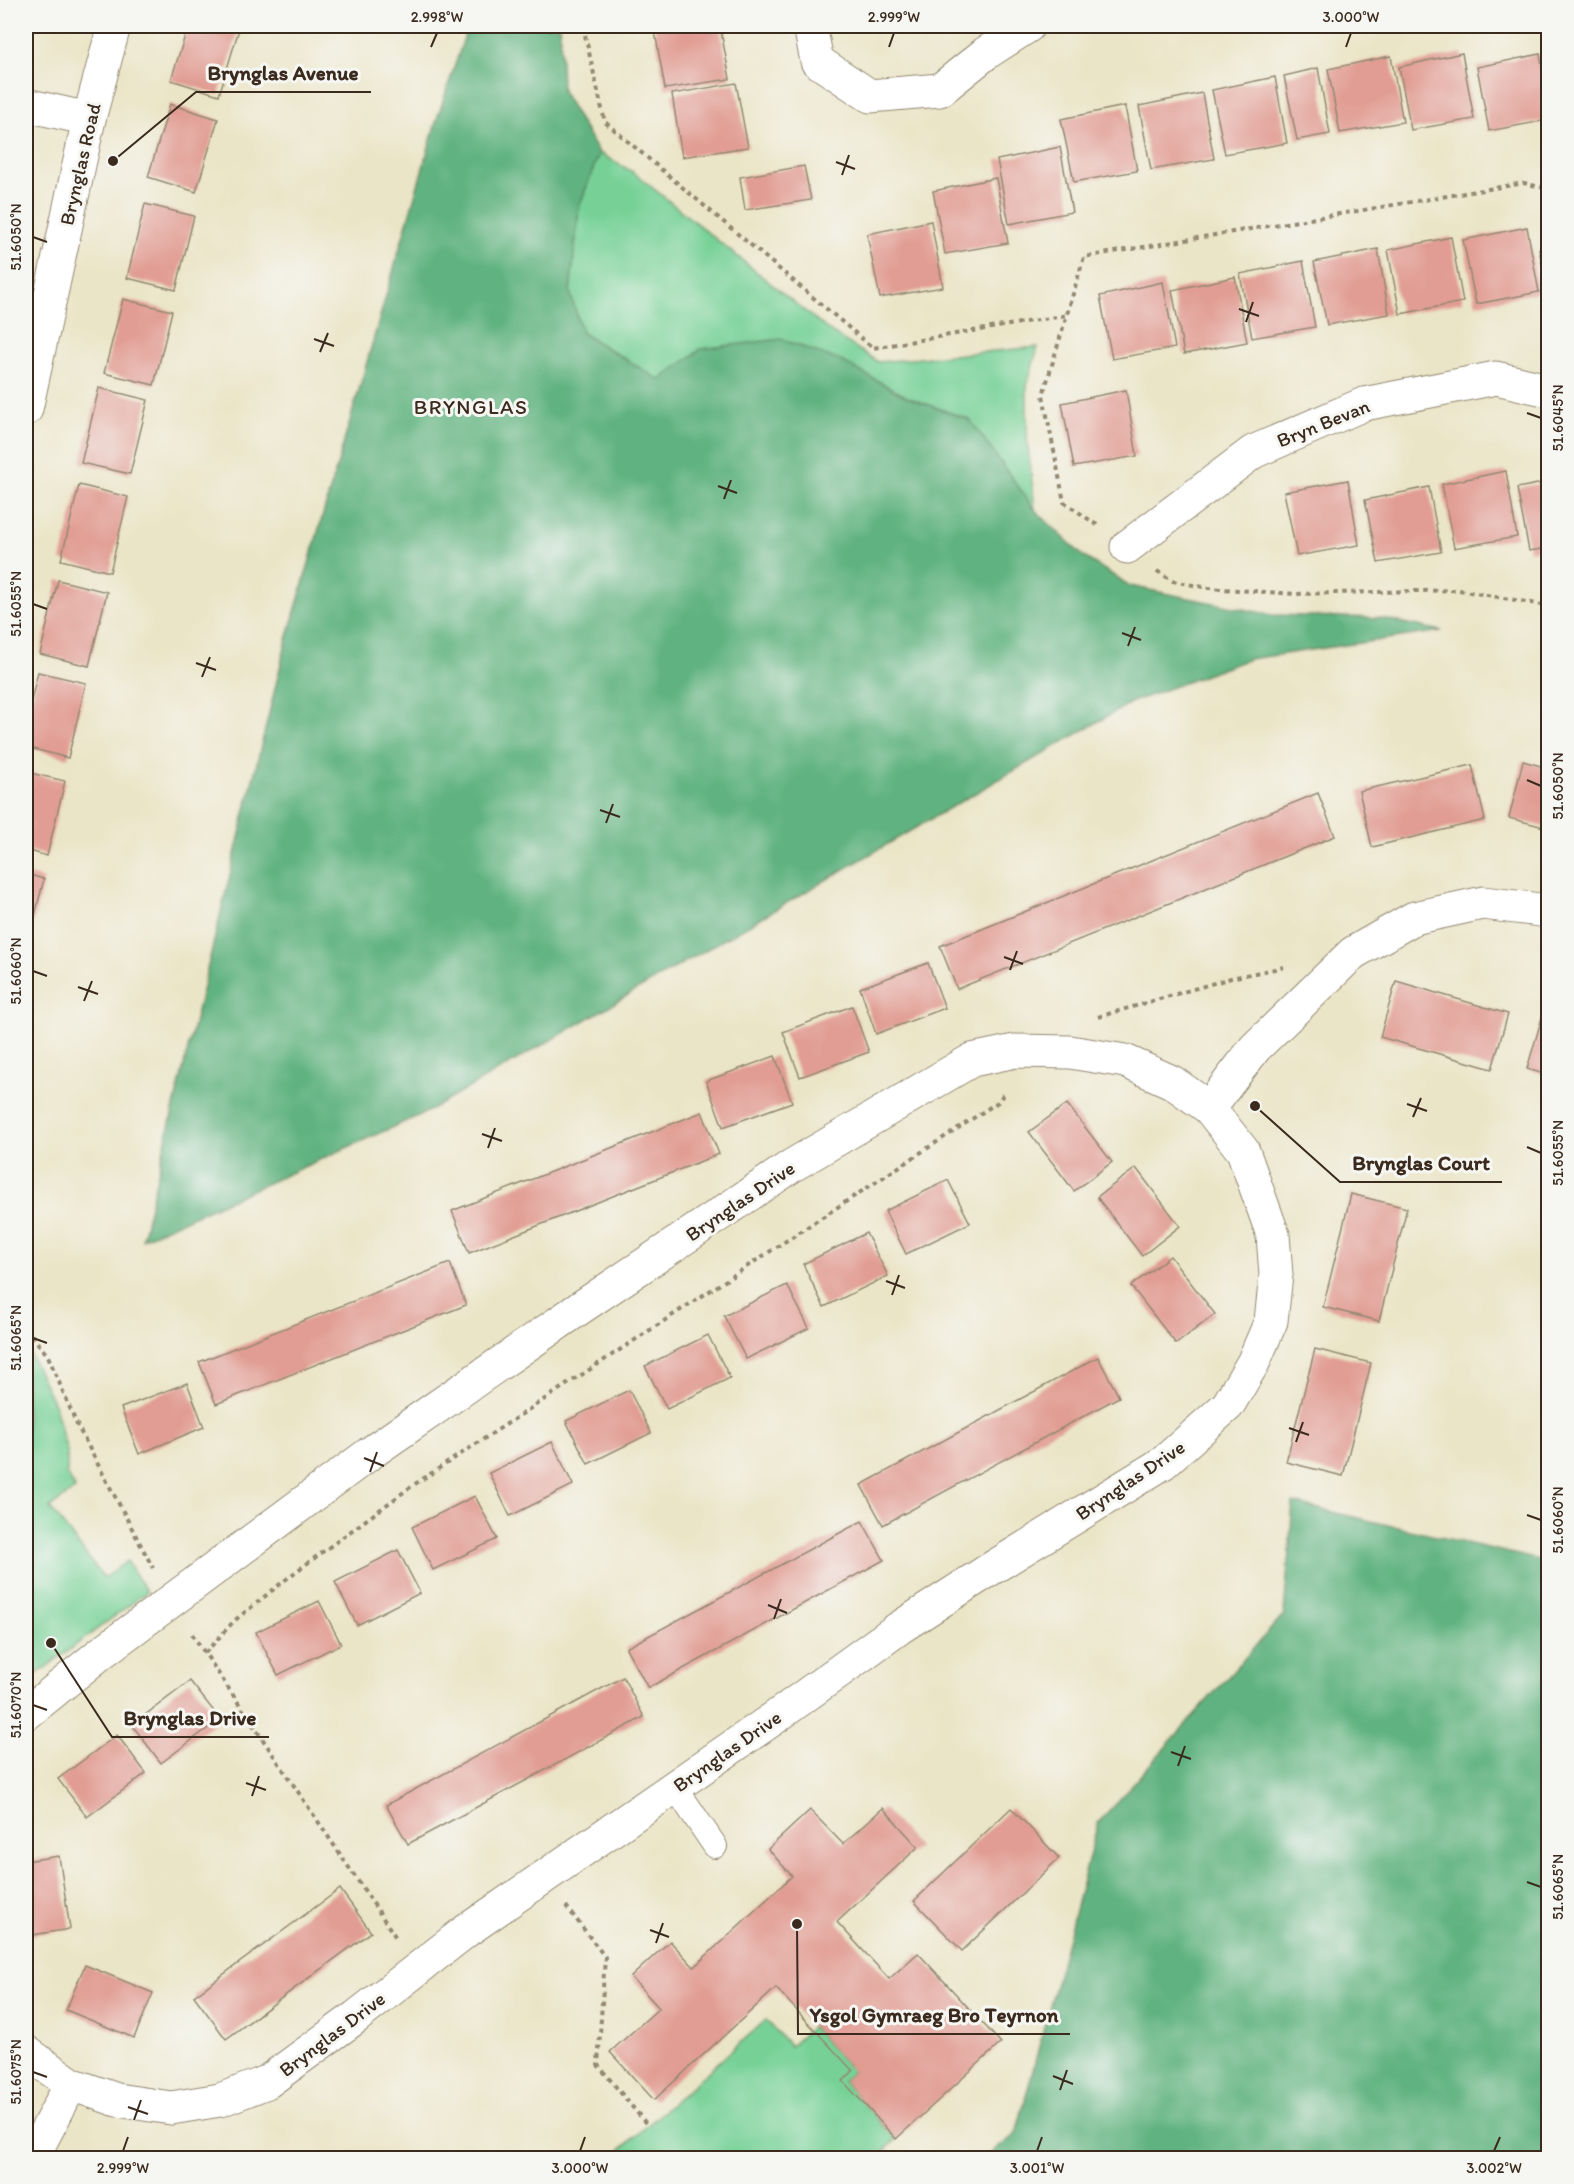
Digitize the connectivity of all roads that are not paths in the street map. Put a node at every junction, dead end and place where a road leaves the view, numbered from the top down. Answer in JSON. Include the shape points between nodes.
{"nodes":[{"id":1,"x":114,"y":26,"type":"edge"},
{"id":2,"x":810,"y":26,"type":"edge"},
{"id":3,"x":1028,"y":26,"type":"edge"},
{"id":4,"x":26,"y":105,"type":"edge"},
{"id":5,"x":89,"y":119,"type":"junction"},
{"id":6,"x":1548,"y":390,"type":"edge"},
{"id":7,"x":26,"y":409,"type":"edge"},
{"id":8,"x":1126,"y":547,"type":"road end"},
{"id":9,"x":1548,"y":911,"type":"edge"},
{"id":10,"x":1209,"y":1108,"type":"junction"},
{"id":11,"x":26,"y":1714,"type":"edge"},
{"id":12,"x":675,"y":1787,"type":"junction"},
{"id":13,"x":715,"y":1846,"type":"dead end"},
{"id":14,"x":26,"y":2052,"type":"edge"},
{"id":15,"x":71,"y":2084,"type":"junction"},
{"id":16,"x":33,"y":2158,"type":"edge"}],
"edges":[{"from":1,"to":5,"type":"street","name":"Brynglas Road"},
{"from":2,"to":3,"type":"street","via":[[817,61],[870,96],[940,90]]},
{"from":4,"to":5,"type":"street"},
{"from":5,"to":7,"type":"street","name":"Brynglas Road"},
{"from":6,"to":8,"type":"street","name":"Bryn Bevan","via":[[1496,378],[1364,404],[1253,452]]},
{"from":9,"to":10,"type":"street","via":[[1483,903],[1414,918],[1353,953],[1255,1048]]},
{"from":10,"to":11,"type":"street","name":"Brynglas Drive","via":[[1173,1082],[1125,1061],[1037,1051],[1015,1051],[972,1060],[793,1165],[580,1308],[369,1454],[101,1653]]},
{"from":10,"to":12,"type":"street","name":"Brynglas Drive","via":[[1243,1151],[1273,1235],[1276,1275],[1271,1322],[1228,1405],[1163,1463],[899,1628]]},
{"from":12,"to":13,"type":"lane"},
{"from":12,"to":15,"type":"street","name":"Brynglas Drive","via":[[466,1931],[267,2082],[220,2100],[171,2108],[117,2100]]},
{"from":14,"to":15,"type":"street","name":"Brynglas Drive"},
{"from":15,"to":16,"type":"street"}]}
